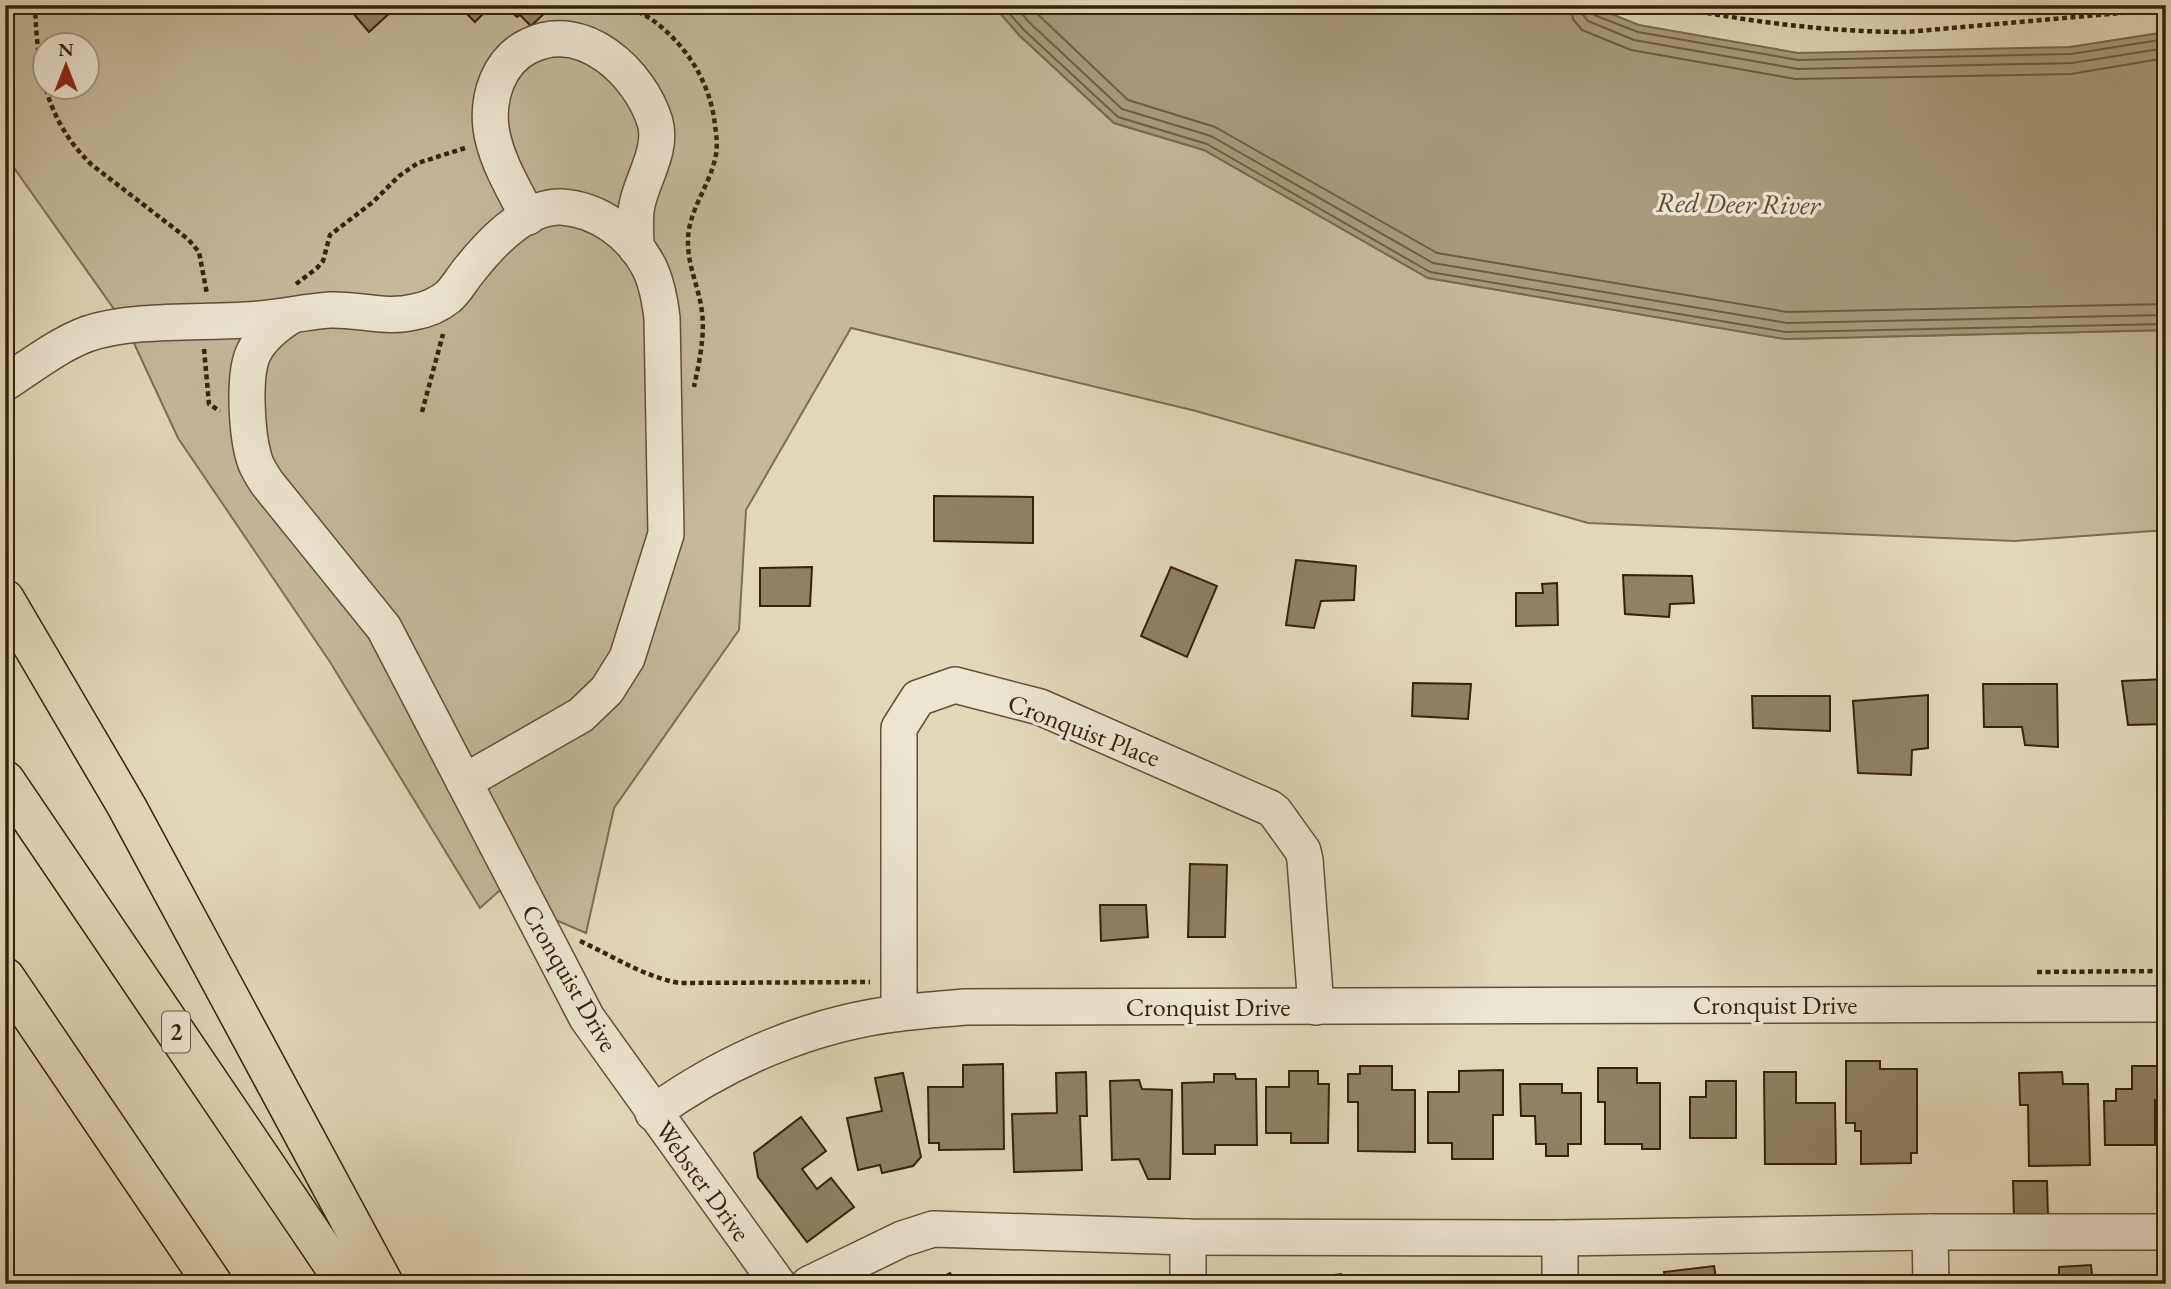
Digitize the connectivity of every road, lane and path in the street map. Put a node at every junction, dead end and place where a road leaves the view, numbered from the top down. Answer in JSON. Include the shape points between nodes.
{"nodes":[{"id":1,"x":35,"y":5,"type":"edge"},
{"id":2,"x":622,"y":5,"type":"edge"},
{"id":3,"x":649,"y":5,"type":"edge"},
{"id":4,"x":1665,"y":5,"type":"edge"},
{"id":5,"x":2166,"y":9,"type":"edge"},
{"id":6,"x":646,"y":16,"type":"junction"},
{"id":7,"x":493,"y":139,"type":"junction"},
{"id":8,"x":528,"y":217,"type":"junction"},
{"id":9,"x":636,"y":248,"type":"junction"},
{"id":10,"x":453,"y":292,"type":"junction"},
{"id":11,"x":290,"y":303,"type":"junction"},
{"id":12,"x":201,"y":322,"type":"junction"},
{"id":13,"x":5,"y":383,"type":"edge"},
{"id":14,"x":693,"y":394,"type":"dead end"},
{"id":15,"x":422,"y":412,"type":"dead end"},
{"id":16,"x":249,"y":432,"type":"junction"},
{"id":17,"x":5,"y":599,"type":"edge"},
{"id":18,"x":5,"y":780,"type":"edge"},
{"id":19,"x":464,"y":782,"type":"junction"},
{"id":20,"x":5,"y":977,"type":"edge"},
{"id":21,"x":2166,"y":1004,"type":"edge"},
{"id":22,"x":1316,"y":1007,"type":"junction"},
{"id":23,"x":899,"y":1013,"type":"junction"},
{"id":24,"x":653,"y":1112,"type":"junction"},
{"id":25,"x":1930,"y":1232,"type":"junction"},
{"id":26,"x":2166,"y":1232,"type":"edge"},
{"id":27,"x":1188,"y":1237,"type":"junction"},
{"id":28,"x":1560,"y":1238,"type":"junction"},
{"id":29,"x":214,"y":1284,"type":"edge"},
{"id":30,"x":346,"y":1284,"type":"edge"},
{"id":31,"x":384,"y":1284,"type":"edge"},
{"id":32,"x":778,"y":1284,"type":"edge"},
{"id":33,"x":809,"y":1284,"type":"edge"},
{"id":34,"x":1188,"y":1284,"type":"edge"},
{"id":35,"x":1560,"y":1284,"type":"edge"},
{"id":36,"x":1931,"y":1284,"type":"edge"}],
"edges":[{"from":1,"to":12,"type":"path","via":[[41,74],[62,129],[92,165],[199,252],[209,308]]},
{"from":2,"to":6,"type":"path"},
{"from":3,"to":6,"type":"path"},
{"from":4,"to":5,"type":"path","via":[[1865,32]]},
{"from":6,"to":14,"type":"path","via":[[672,37],[692,62],[707,90],[715,124],[715,162],[689,230],[690,264],[703,321]]},
{"from":7,"to":8,"type":"street"},
{"from":7,"to":9,"type":"street","via":[[490,116],[495,86],[507,63],[525,48],[547,39],[573,40],[613,61],[639,90],[656,131],[636,208]]},
{"from":7,"to":11,"type":"path","via":[[409,168],[330,235],[323,261]]},
{"from":8,"to":9,"type":"street","via":[[553,208],[577,210],[604,220]]},
{"from":8,"to":10,"type":"street","via":[[486,251]]},
{"from":9,"to":19,"type":"street","via":[[650,268],[662,318],[667,524],[632,648],[607,690],[581,715]]},
{"from":10,"to":11,"type":"street","via":[[413,313],[332,310]]},
{"from":10,"to":15,"type":"path"},
{"from":11,"to":12,"type":"street"},
{"from":11,"to":16,"type":"street","name":"Cronquist Drive","via":[[252,355],[247,379]]},
{"from":12,"to":13,"type":"street","via":[[107,328],[84,335]]},
{"from":12,"to":16,"type":"path","via":[[209,404]]},
{"from":16,"to":19,"type":"street","name":"Cronquist Drive","via":[[253,458],[267,483],[384,628]]},
{"from":17,"to":31,"type":"highway","via":[[127,807]]},
{"from":18,"to":30,"type":"highway","number":"2"},
{"from":19,"to":24,"type":"street","name":"Cronquist Drive","via":[[582,1010]]},
{"from":20,"to":29,"type":"highway"},
{"from":21,"to":22,"type":"street","name":"Cronquist Drive"},
{"from":22,"to":23,"type":"street","name":"Cronquist Drive","via":[[966,1007]]},
{"from":22,"to":23,"type":"street","name":"Cronquist Place","via":[[1303,851],[1270,807],[1040,707],[956,685],[918,698],[899,728]]},
{"from":23,"to":24,"type":"street","name":"Cronquist Drive","via":[[805,1035],[763,1051],[694,1084]]},
{"from":24,"to":32,"type":"street","name":"Webster Drive"},
{"from":25,"to":26,"type":"street"},
{"from":25,"to":28,"type":"street"},
{"from":25,"to":36,"type":"street"},
{"from":27,"to":28,"type":"street"},
{"from":27,"to":33,"type":"street","via":[[933,1229]]},
{"from":27,"to":34,"type":"street"},
{"from":28,"to":35,"type":"street"}]}
